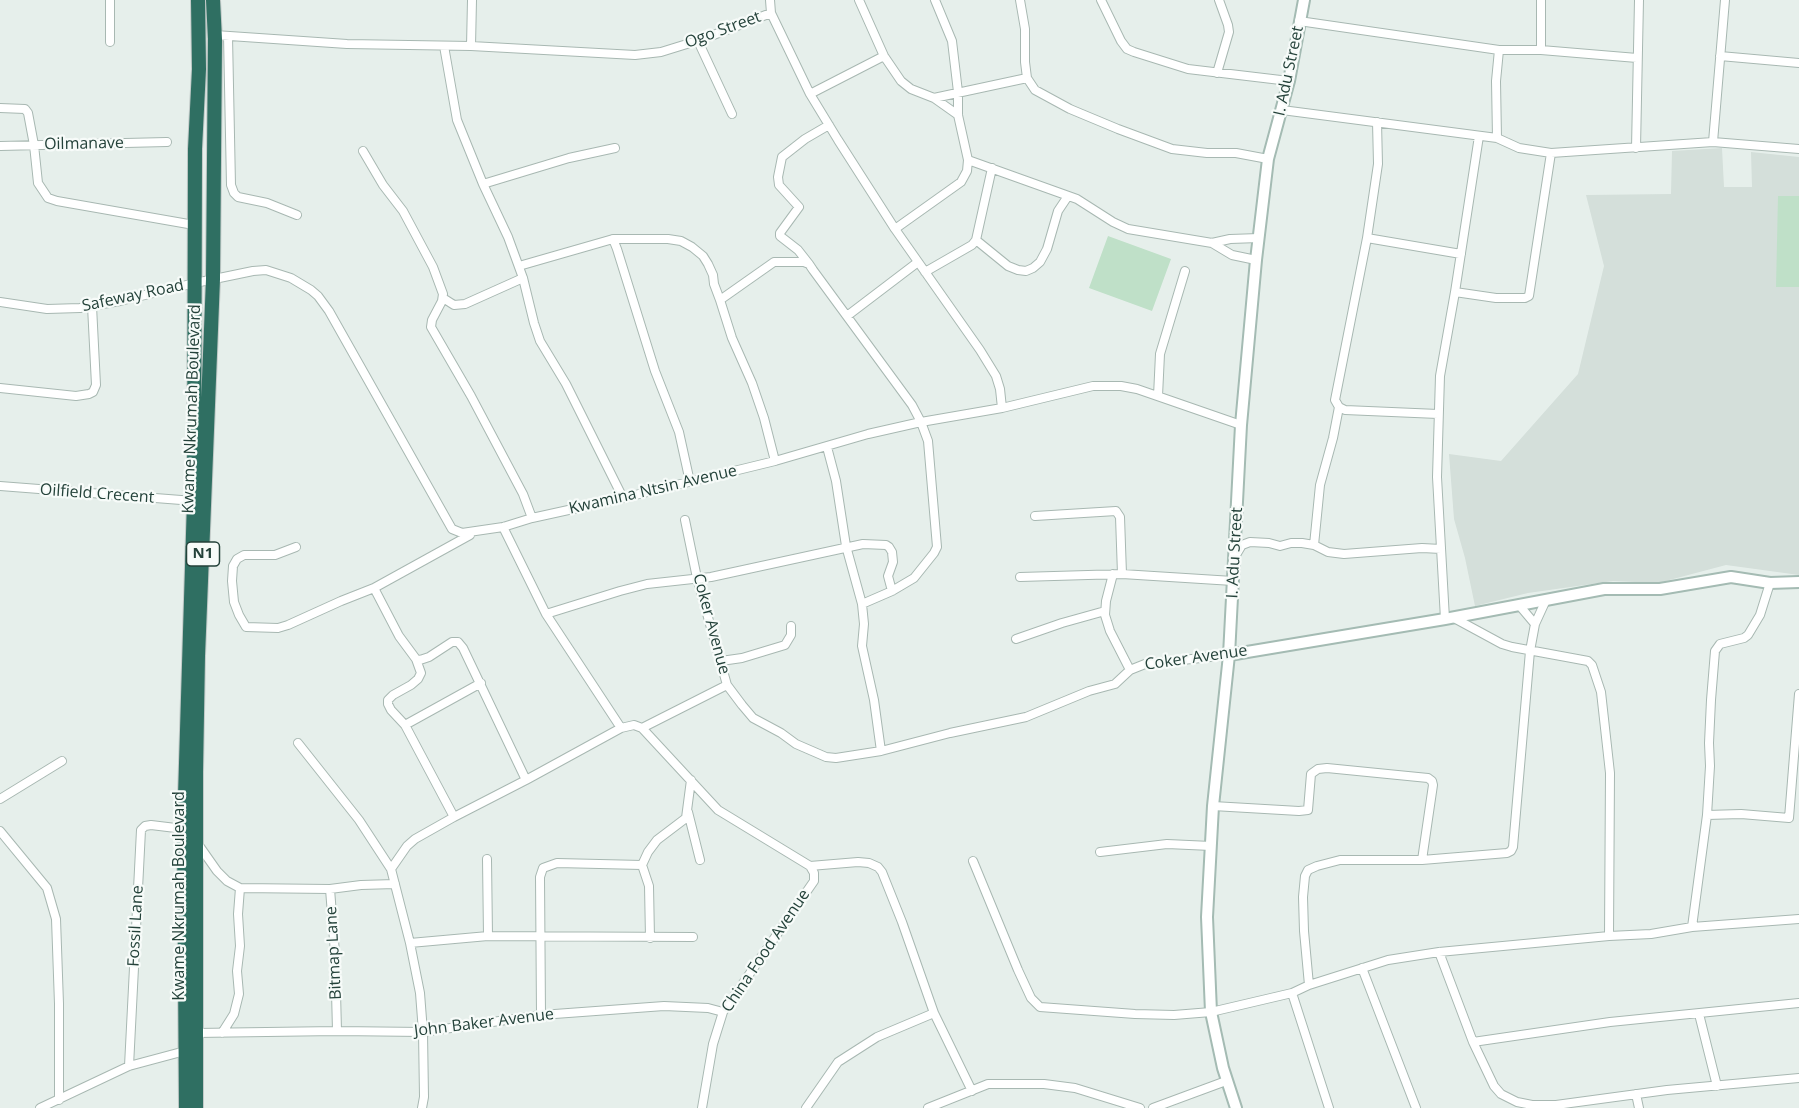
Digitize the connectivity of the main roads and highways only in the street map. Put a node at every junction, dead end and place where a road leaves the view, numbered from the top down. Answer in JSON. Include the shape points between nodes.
{"nodes":[{"id":1,"x":198,"y":0,"type":"edge"},
{"id":2,"x":213,"y":0,"type":"edge"},
{"id":3,"x":186,"y":1108,"type":"edge"},
{"id":4,"x":196,"y":1108,"type":"edge"}],
"edges":[{"from":1,"to":3,"type":"highway","name":"Kwame Nkrumah Boulevard","number":"N1","via":[[194,501],[184,829]]},
{"from":2,"to":4,"type":"highway","name":"Kwame Nkrumah Boulevard","number":"N1","via":[[222,35],[198,656]]}]}
